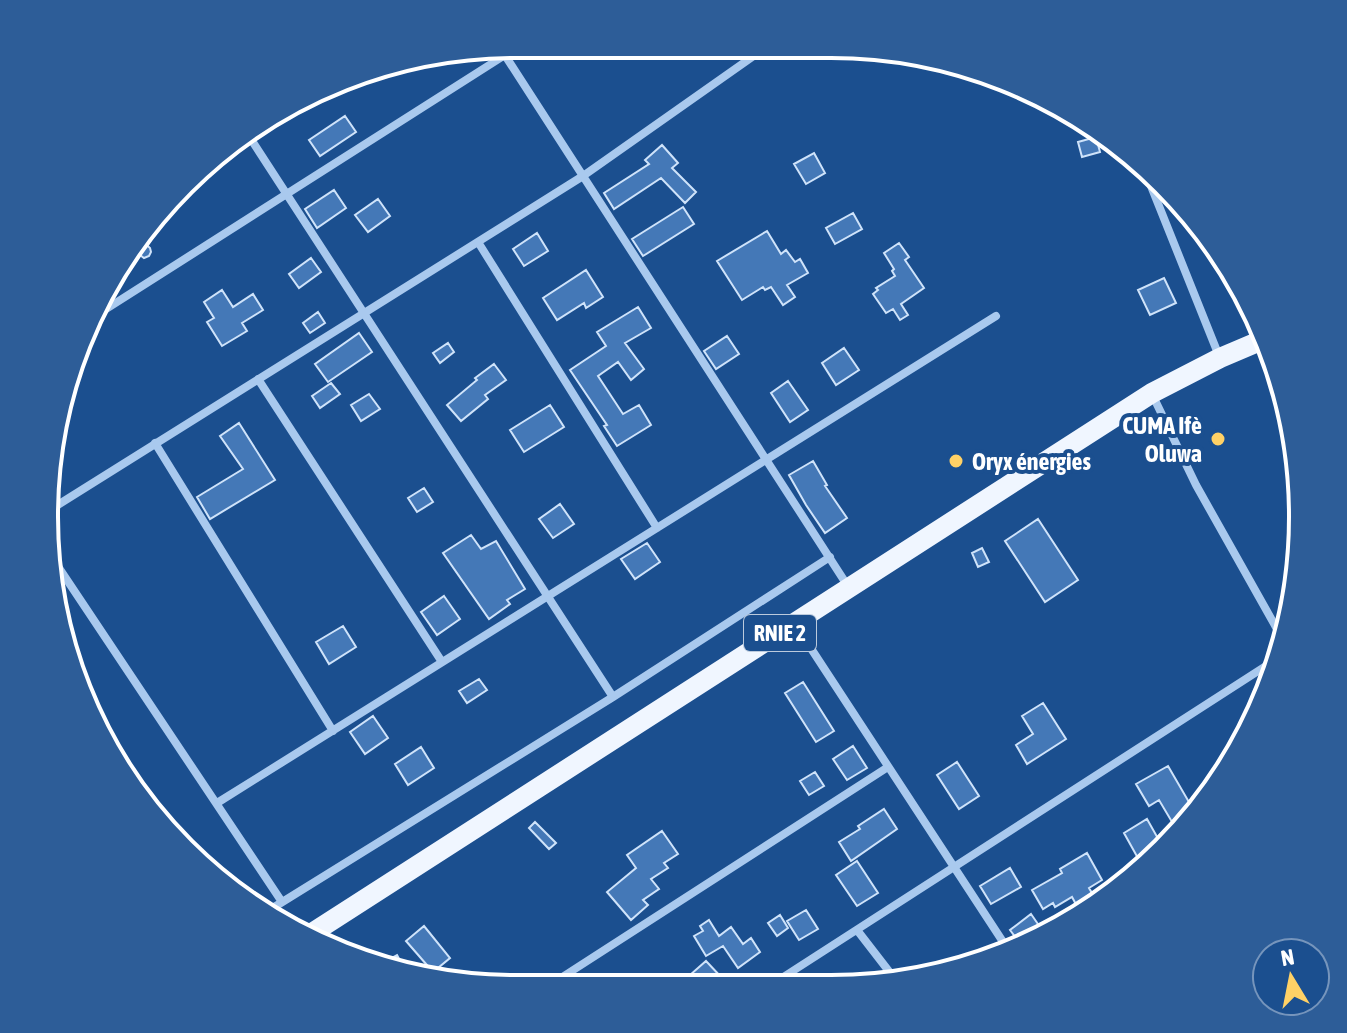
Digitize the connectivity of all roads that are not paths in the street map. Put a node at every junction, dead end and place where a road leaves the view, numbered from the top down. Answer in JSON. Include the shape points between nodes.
{"nodes":[{"id":1,"x":507,"y":58,"type":"edge"},
{"id":2,"x":751,"y":58,"type":"edge"},
{"id":3,"x":499,"y":59,"type":"edge"},
{"id":4,"x":253,"y":142,"type":"edge"},
{"id":5,"x":583,"y":176,"type":"junction"},
{"id":6,"x":1153,"y":190,"type":"edge"},
{"id":7,"x":287,"y":194,"type":"junction"},
{"id":8,"x":478,"y":242,"type":"junction"},
{"id":9,"x":108,"y":308,"type":"edge"},
{"id":10,"x":364,"y":313,"type":"junction"},
{"id":11,"x":996,"y":316,"type":"dead end"},
{"id":12,"x":1255,"y":343,"type":"edge"},
{"id":13,"x":1220,"y":358,"type":"junction"},
{"id":14,"x":258,"y":379,"type":"junction"},
{"id":15,"x":1152,"y":393,"type":"junction"},
{"id":16,"x":155,"y":443,"type":"junction"},
{"id":17,"x":766,"y":459,"type":"junction"},
{"id":18,"x":58,"y":504,"type":"edge"},
{"id":19,"x":657,"y":528,"type":"junction"},
{"id":20,"x":830,"y":557,"type":"junction"},
{"id":21,"x":62,"y":572,"type":"edge"},
{"id":22,"x":850,"y":588,"type":"junction"},
{"id":23,"x":548,"y":596,"type":"junction"},
{"id":24,"x":795,"y":624,"type":"junction"},
{"id":25,"x":1275,"y":626,"type":"edge"},
{"id":26,"x":442,"y":662,"type":"junction"},
{"id":27,"x":1264,"y":667,"type":"edge"},
{"id":28,"x":613,"y":697,"type":"junction"},
{"id":29,"x":333,"y":731,"type":"junction"},
{"id":30,"x":888,"y":767,"type":"junction"},
{"id":31,"x":217,"y":803,"type":"junction"},
{"id":32,"x":954,"y":867,"type":"junction"},
{"id":33,"x":282,"y":902,"type":"junction"},
{"id":34,"x":275,"y":906,"type":"edge"},
{"id":35,"x":318,"y":930,"type":"edge"},
{"id":36,"x":857,"y":930,"type":"junction"},
{"id":37,"x":1003,"y":941,"type":"edge"},
{"id":38,"x":889,"y":971,"type":"edge"},
{"id":39,"x":566,"y":975,"type":"edge"},
{"id":40,"x":787,"y":975,"type":"edge"}],
"edges":[{"from":1,"to":5,"type":"street"},
{"from":2,"to":5,"type":"street"},
{"from":3,"to":7,"type":"street"},
{"from":4,"to":7,"type":"street"},
{"from":5,"to":8,"type":"street"},
{"from":5,"to":17,"type":"street"},
{"from":6,"to":13,"type":"street"},
{"from":7,"to":9,"type":"street"},
{"from":7,"to":10,"type":"street"},
{"from":8,"to":10,"type":"street"},
{"from":8,"to":19,"type":"street"},
{"from":10,"to":14,"type":"street"},
{"from":10,"to":23,"type":"street"},
{"from":11,"to":17,"type":"street"},
{"from":12,"to":13,"type":"main road","number":"RNIE 2"},
{"from":13,"to":15,"type":"main road","number":"RNIE 2"},
{"from":14,"to":16,"type":"street"},
{"from":14,"to":26,"type":"street"},
{"from":15,"to":22,"type":"main road","number":"RNIE 2"},
{"from":15,"to":25,"type":"street","via":[[1196,485]]},
{"from":16,"to":18,"type":"street"},
{"from":16,"to":29,"type":"street"},
{"from":17,"to":19,"type":"street"},
{"from":17,"to":20,"type":"street"},
{"from":19,"to":23,"type":"street"},
{"from":20,"to":22,"type":"street"},
{"from":20,"to":28,"type":"street"},
{"from":21,"to":31,"type":"street"},
{"from":22,"to":24,"type":"main road","number":"RNIE 2"},
{"from":23,"to":26,"type":"street"},
{"from":23,"to":28,"type":"street"},
{"from":24,"to":30,"type":"street"},
{"from":24,"to":35,"type":"main road","number":"RNIE 2"},
{"from":26,"to":29,"type":"street"},
{"from":27,"to":32,"type":"street"},
{"from":28,"to":33,"type":"street"},
{"from":29,"to":31,"type":"street"},
{"from":30,"to":32,"type":"street"},
{"from":30,"to":39,"type":"street"},
{"from":31,"to":33,"type":"street"},
{"from":32,"to":36,"type":"street"},
{"from":32,"to":37,"type":"street"},
{"from":33,"to":34,"type":"street"},
{"from":36,"to":38,"type":"street"},
{"from":36,"to":40,"type":"street"}]}
